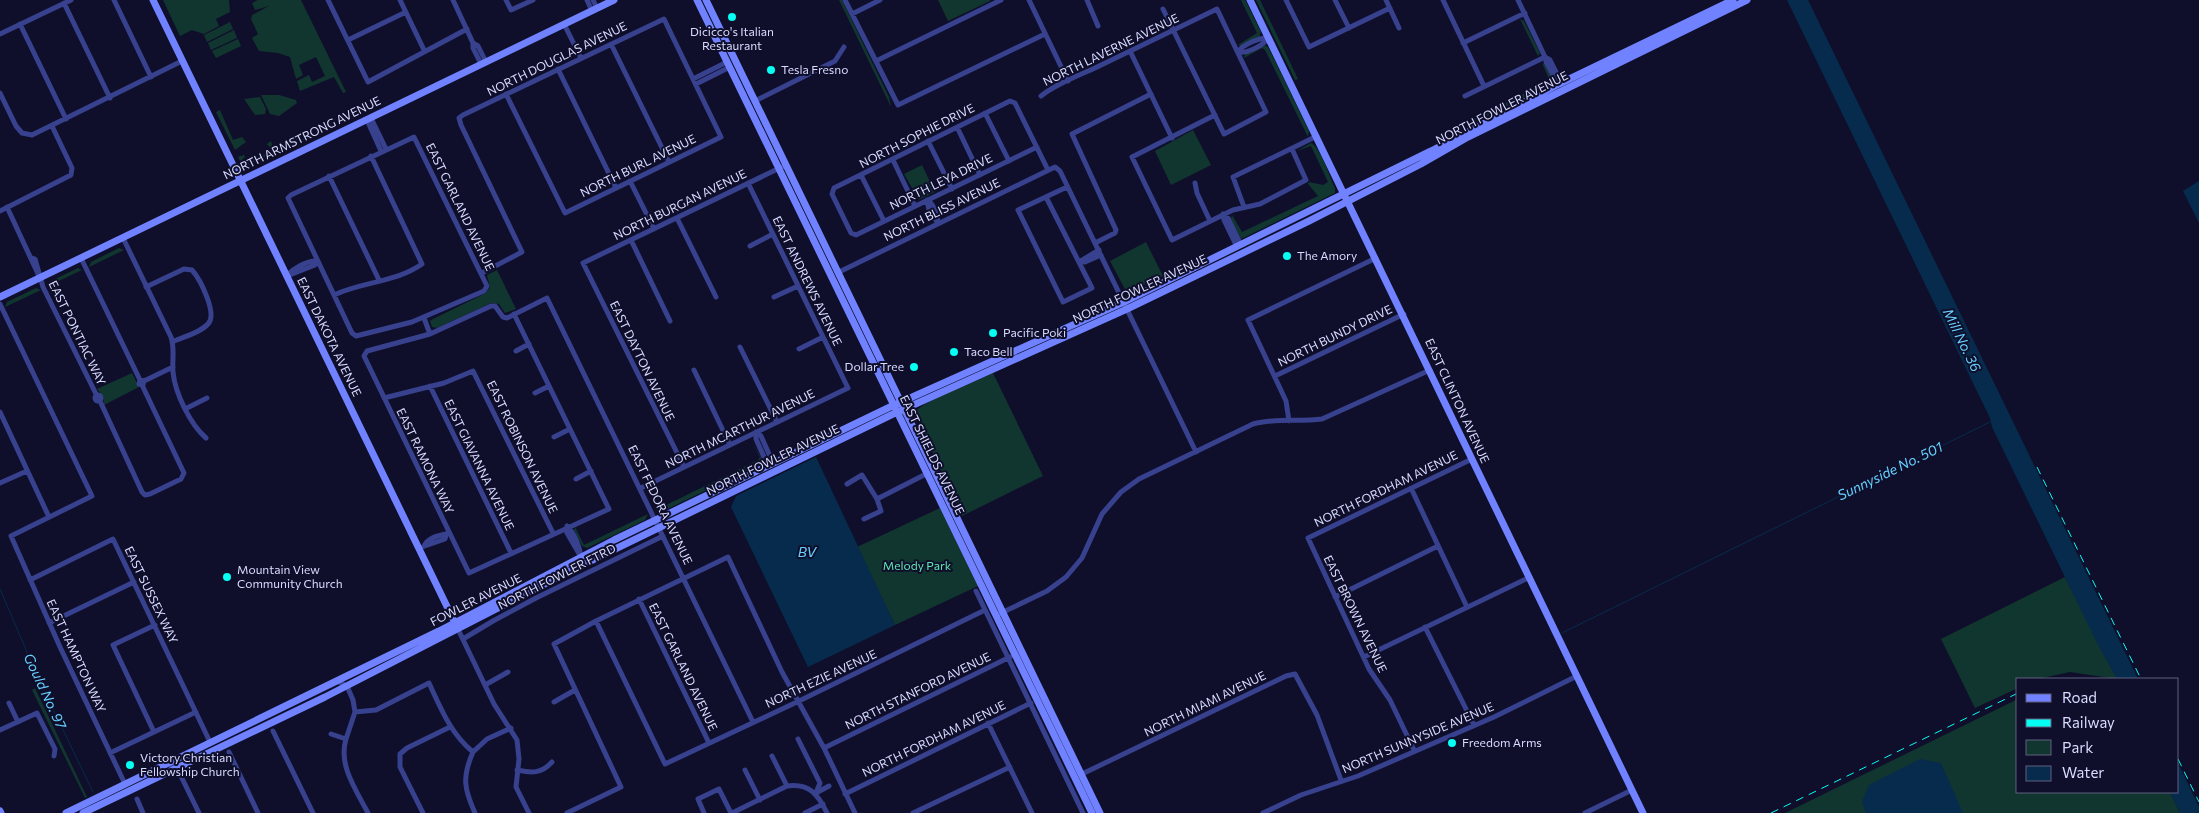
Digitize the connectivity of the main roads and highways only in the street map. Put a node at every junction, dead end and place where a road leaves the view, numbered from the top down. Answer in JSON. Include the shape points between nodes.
{"nodes":[{"id":1,"x":153,"y":0,"type":"edge"},
{"id":2,"x":614,"y":0,"type":"edge"},
{"id":3,"x":697,"y":0,"type":"edge"},
{"id":4,"x":706,"y":0,"type":"edge"},
{"id":5,"x":1250,"y":0,"type":"edge"},
{"id":6,"x":1733,"y":0,"type":"edge"},
{"id":7,"x":1747,"y":0,"type":"edge"},
{"id":8,"x":1674,"y":29,"type":"junction"},
{"id":9,"x":1636,"y":54,"type":"junction"},
{"id":10,"x":1559,"y":85,"type":"junction"},
{"id":11,"x":783,"y":166,"type":"junction"},
{"id":12,"x":240,"y":181,"type":"junction"},
{"id":13,"x":1345,"y":194,"type":"junction"},
{"id":14,"x":1348,"y":201,"type":"junction"},
{"id":15,"x":1239,"y":246,"type":"junction"},
{"id":16,"x":1209,"y":269,"type":"junction"},
{"id":17,"x":836,"y":274,"type":"junction"},
{"id":18,"x":0,"y":297,"type":"edge"},
{"id":19,"x":1125,"y":305,"type":"junction"},
{"id":20,"x":1064,"y":329,"type":"junction"},
{"id":21,"x":1013,"y":360,"type":"junction"},
{"id":22,"x":904,"y":404,"type":"junction"},
{"id":23,"x":896,"y":408,"type":"junction"},
{"id":24,"x":771,"y":464,"type":"junction"},
{"id":25,"x":738,"y":489,"type":"junction"},
{"id":26,"x":947,"y":512,"type":"junction"},
{"id":27,"x":978,"y":557,"type":"junction"},
{"id":28,"x":1000,"y":614,"type":"junction"},
{"id":29,"x":457,"y":626,"type":"junction"},
{"id":30,"x":384,"y":658,"type":"junction"},
{"id":31,"x":347,"y":686,"type":"junction"},
{"id":32,"x":298,"y":700,"type":"junction"},
{"id":33,"x":254,"y":731,"type":"junction"},
{"id":34,"x":210,"y":742,"type":"junction"},
{"id":35,"x":177,"y":768,"type":"junction"},
{"id":36,"x":125,"y":784,"type":"junction"},
{"id":37,"x":84,"y":812,"type":"edge"},
{"id":38,"x":66,"y":813,"type":"edge"},
{"id":39,"x":1092,"y":813,"type":"edge"},
{"id":40,"x":1100,"y":813,"type":"edge"},
{"id":41,"x":1643,"y":813,"type":"edge"}],
"edges":[{"from":1,"to":12,"type":"main road","name":"EAST DAKOTA AVENUE"},
{"from":2,"to":12,"type":"main road","name":"NORTH ARMSTRONG AVENUE"},
{"from":3,"to":11,"type":"main road","name":"EAST SHIELDS AVENUE"},
{"from":4,"to":11,"type":"main road","name":"EAST SHIELDS AVENUE"},
{"from":5,"to":13,"type":"main road","name":"EAST CLINTON AVENUE"},
{"from":6,"to":8,"type":"main road","name":"NORTH FOWLER AVENUE"},
{"from":7,"to":9,"type":"main road","name":"NORTH FOWLER AVENUE"},
{"from":8,"to":9,"type":"main road","via":[[1674,32]]},
{"from":8,"to":10,"type":"main road","name":"NORTH FOWLER AVENUE"},
{"from":9,"to":10,"type":"main road","name":"NORTH FOWLER AVENUE"},
{"from":10,"to":13,"type":"main road","name":"NORTH FOWLER AVENUE"},
{"from":10,"to":14,"type":"main road","name":"NORTH FOWLER AVENUE"},
{"from":11,"to":17,"type":"main road","name":"EAST SHIELDS AVENUE"},
{"from":11,"to":17,"type":"main road","name":"EAST SHIELDS AVENUE","via":[[808,225]]},
{"from":12,"to":18,"type":"main road","name":"NORTH ARMSTRONG AVENUE"},
{"from":12,"to":29,"type":"main road","name":"EAST DAKOTA AVENUE","via":[[422,547]]},
{"from":13,"to":14,"type":"main road","name":"EAST CLINTON AVENUE"},
{"from":13,"to":15,"type":"main road","name":"NORTH FOWLER AVENUE"},
{"from":14,"to":16,"type":"main road","name":"NORTH FOWLER AVENUE"},
{"from":14,"to":41,"type":"main road","name":"EAST CLINTON AVENUE"},
{"from":15,"to":16,"type":"main road","via":[[1238,250],[1212,263]]},
{"from":15,"to":19,"type":"main road","name":"NORTH FOWLER AVENUE"},
{"from":16,"to":19,"type":"main road","name":"NORTH FOWLER AVENUE"},
{"from":17,"to":22,"type":"main road","name":"EAST SHIELDS AVENUE"},
{"from":17,"to":23,"type":"main road","name":"EAST SHIELDS AVENUE"},
{"from":19,"to":20,"type":"main road","name":"NORTH FOWLER AVENUE"},
{"from":19,"to":21,"type":"main road","name":"NORTH FOWLER AVENUE"},
{"from":20,"to":21,"type":"main road","via":[[1059,335]]},
{"from":20,"to":22,"type":"main road","name":"NORTH FOWLER AVENUE"},
{"from":21,"to":22,"type":"main road","name":"NORTH FOWLER AVENUE"},
{"from":22,"to":23,"type":"main road","name":"NORTH FOWLER AVENUE"},
{"from":22,"to":27,"type":"main road","name":"EAST SHIELDS AVENUE"},
{"from":23,"to":24,"type":"main road","name":"FOWLER AVENUE"},
{"from":23,"to":25,"type":"main road","name":"NORTH FOWLER AVENUE"},
{"from":23,"to":26,"type":"main road","name":"EAST SHIELDS AVENUE"},
{"from":24,"to":25,"type":"main road","via":[[770,470],[741,484]]},
{"from":24,"to":29,"type":"main road","name":"FOWLER AVENUE","via":[[581,558]]},
{"from":25,"to":29,"type":"main road","name":"NORTH FOWLER AVENUE","via":[[661,532],[574,569]]},
{"from":26,"to":27,"type":"main road","via":[[953,514],[968,545]]},
{"from":26,"to":28,"type":"main road","name":"EAST SHIELDS AVENUE"},
{"from":27,"to":28,"type":"main road","name":"EAST SHIELDS AVENUE"},
{"from":28,"to":39,"type":"main road","name":"EAST SHIELDS AVENUE","via":[[1012,657]]},
{"from":28,"to":40,"type":"main road","name":"EAST SHIELDS AVENUE","via":[[1022,652]]},
{"from":29,"to":30,"type":"main road","name":"FOWLER AVENUE"},
{"from":29,"to":31,"type":"main road","name":"FOWLER AVENUE"},
{"from":30,"to":31,"type":"main road","via":[[374,668],[348,681]]},
{"from":30,"to":32,"type":"main road","name":"FOWLER AVENUE"},
{"from":31,"to":33,"type":"main road","name":"FOWLER AVENUE"},
{"from":32,"to":33,"type":"main road","via":[[296,706]]},
{"from":32,"to":34,"type":"main road","name":"FOWLER AVENUE"},
{"from":33,"to":35,"type":"main road","name":"FOWLER AVENUE"},
{"from":34,"to":35,"type":"main road","via":[[204,750],[181,761]]},
{"from":34,"to":36,"type":"main road","name":"FOWLER AVENUE"},
{"from":35,"to":37,"type":"main road","name":"FOWLER AVENUE"},
{"from":36,"to":37,"type":"main road","via":[[122,790]]},
{"from":36,"to":38,"type":"main road","name":"FOWLER AVENUE"}]}
